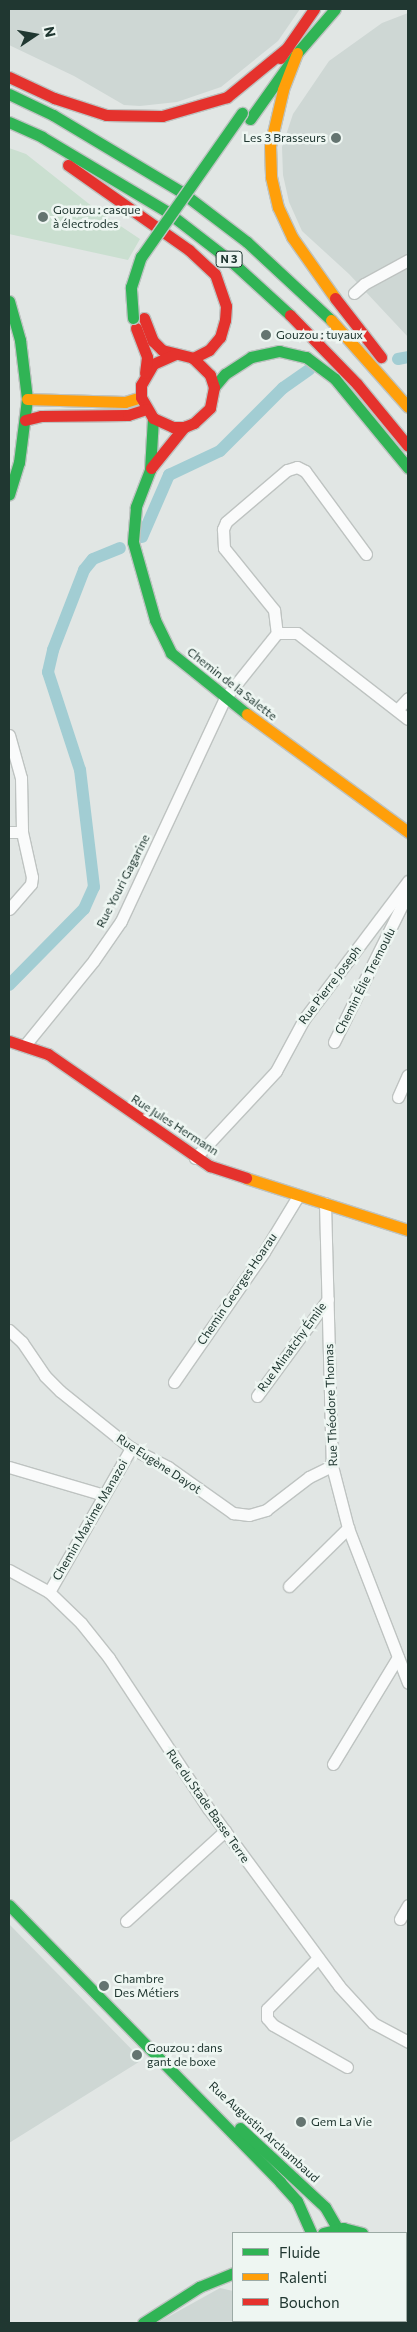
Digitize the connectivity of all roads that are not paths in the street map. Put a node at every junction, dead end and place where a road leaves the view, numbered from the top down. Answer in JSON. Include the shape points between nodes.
{"nodes":[{"id":1,"x":314,"y":9,"type":"edge"},
{"id":2,"x":335,"y":9,"type":"edge"},
{"id":3,"x":292,"y":50,"type":"junction"},
{"id":4,"x":9,"y":77,"type":"edge"},
{"id":5,"x":9,"y":94,"type":"edge"},
{"id":6,"x":9,"y":123,"type":"edge"},
{"id":7,"x":408,"y":260,"type":"edge"},
{"id":8,"x":354,"y":293,"type":"dead end"},
{"id":9,"x":9,"y":301,"type":"edge"},
{"id":10,"x":138,"y":318,"type":"junction"},
{"id":11,"x":175,"y":354,"type":"junction"},
{"id":12,"x":193,"y":358,"type":"junction"},
{"id":13,"x":145,"y":373,"type":"junction"},
{"id":14,"x":214,"y":387,"type":"junction"},
{"id":15,"x":142,"y":397,"type":"junction"},
{"id":16,"x":408,"y":398,"type":"edge"},
{"id":17,"x":27,"y":399,"type":"junction"},
{"id":18,"x":408,"y":407,"type":"edge"},
{"id":19,"x":146,"y":409,"type":"junction"},
{"id":20,"x":153,"y":418,"type":"junction"},
{"id":21,"x":25,"y":420,"type":"junction"},
{"id":22,"x":184,"y":427,"type":"junction"},
{"id":23,"x":408,"y":446,"type":"edge"},
{"id":24,"x":408,"y":468,"type":"edge"},
{"id":25,"x":150,"y":470,"type":"junction"},
{"id":26,"x":9,"y":495,"type":"edge"},
{"id":27,"x":366,"y":554,"type":"dead end"},
{"id":28,"x":278,"y":633,"type":"junction"},
{"id":29,"x":225,"y":698,"type":"junction"},
{"id":30,"x":408,"y":698,"type":"edge"},
{"id":31,"x":397,"y":710,"type":"junction"},
{"id":32,"x":408,"y":719,"type":"edge"},
{"id":33,"x":9,"y":735,"type":"edge"},
{"id":34,"x":9,"y":832,"type":"edge"},
{"id":35,"x":22,"y":832,"type":"junction"},
{"id":36,"x":408,"y":832,"type":"edge"},
{"id":37,"x":408,"y":881,"type":"edge"},
{"id":38,"x":408,"y":894,"type":"edge"},
{"id":39,"x":9,"y":908,"type":"edge"},
{"id":40,"x":9,"y":1041,"type":"edge"},
{"id":41,"x":334,"y":1042,"type":"dead end"},
{"id":42,"x":25,"y":1045,"type":"junction"},
{"id":43,"x":408,"y":1076,"type":"edge"},
{"id":44,"x":398,"y":1097,"type":"dead end"},
{"id":45,"x":195,"y":1158,"type":"junction"},
{"id":46,"x":298,"y":1196,"type":"junction"},
{"id":47,"x":325,"y":1203,"type":"junction"},
{"id":48,"x":408,"y":1230,"type":"edge"},
{"id":49,"x":328,"y":1299,"type":"junction"},
{"id":50,"x":9,"y":1330,"type":"edge"},
{"id":51,"x":174,"y":1382,"type":"dead end"},
{"id":52,"x":257,"y":1396,"type":"dead end"},
{"id":53,"x":131,"y":1448,"type":"junction"},
{"id":54,"x":9,"y":1466,"type":"edge"},
{"id":55,"x":332,"y":1466,"type":"junction"},
{"id":56,"x":104,"y":1496,"type":"junction"},
{"id":57,"x":348,"y":1528,"type":"junction"},
{"id":58,"x":9,"y":1570,"type":"edge"},
{"id":59,"x":289,"y":1586,"type":"dead end"},
{"id":60,"x":49,"y":1592,"type":"junction"},
{"id":61,"x":398,"y":1657,"type":"junction"},
{"id":62,"x":408,"y":1683,"type":"edge"},
{"id":63,"x":333,"y":1764,"type":"dead end"},
{"id":64,"x":225,"y":1832,"type":"junction"},
{"id":65,"x":408,"y":1904,"type":"edge"},
{"id":66,"x":9,"y":1905,"type":"edge"},
{"id":67,"x":400,"y":1918,"type":"dead end"},
{"id":68,"x":126,"y":1921,"type":"dead end"},
{"id":69,"x":318,"y":1958,"type":"junction"},
{"id":70,"x":142,"y":2042,"type":"junction"},
{"id":71,"x":408,"y":2042,"type":"edge"},
{"id":72,"x":347,"y":2067,"type":"dead end"},
{"id":73,"x":337,"y":2228,"type":"junction"},
{"id":74,"x":311,"y":2232,"type":"edge"},
{"id":75,"x":325,"y":2232,"type":"edge"},
{"id":76,"x":357,"y":2232,"type":"edge"},
{"id":77,"x":232,"y":2272,"type":"edge"},
{"id":78,"x":143,"y":2323,"type":"edge"}],
"edges":[{"from":1,"to":3,"type":"main road"},
{"from":2,"to":3,"type":"main road"},
{"from":3,"to":4,"type":"main road","via":[[227,97],[162,116],[106,115],[54,98]]},
{"from":3,"to":10,"type":"main road","bridge":true,"via":[[141,257],[130,287]]},
{"from":3,"to":16,"type":"main road","via":[[270,146],[271,177],[278,207],[292,236],[323,283],[374,347]]},
{"from":5,"to":18,"type":"main road","number":"N 3","via":[[53,115],[180,191],[247,242],[318,306]]},
{"from":6,"to":12,"type":"main road","via":[[36,139],[108,196],[189,250],[215,274],[226,306],[225,320],[220,338]]},
{"from":6,"to":23,"type":"main road","number":"N 3","via":[[42,138],[166,212],[232,262],[306,330],[357,384]]},
{"from":7,"to":8,"type":"street"},
{"from":9,"to":17,"type":"main road","via":[[20,340]]},
{"from":10,"to":11,"type":"main road","via":[[153,342],[162,350]]},
{"from":10,"to":13,"type":"main road","via":[[147,357]]},
{"from":11,"to":12,"type":"main road"},
{"from":11,"to":13,"type":"main road","via":[[153,364]]},
{"from":12,"to":14,"type":"main road","via":[[203,365]]},
{"from":13,"to":15,"type":"main road"},
{"from":14,"to":22,"type":"main road","via":[[210,408],[199,420]]},
{"from":14,"to":24,"type":"main road","via":[[225,374],[251,357],[279,351],[306,357],[335,379]]},
{"from":15,"to":17,"type":"main road","via":[[124,402]]},
{"from":15,"to":19,"type":"main road"},
{"from":17,"to":21,"type":"main road"},
{"from":19,"to":20,"type":"main road"},
{"from":19,"to":21,"type":"main road","via":[[128,415],[41,416]]},
{"from":20,"to":22,"type":"main road","via":[[168,426]]},
{"from":20,"to":25,"type":"main road","name":"Chemin de la Salette"},
{"from":21,"to":26,"type":"main road","via":[[19,462]]},
{"from":22,"to":25,"type":"main road","name":"Chemin de la Salette"},
{"from":25,"to":29,"type":"main road","name":"Chemin de la Salette","via":[[132,526],[133,542],[155,620],[171,653]]},
{"from":27,"to":28,"type":"street","via":[[305,471],[297,467],[287,470],[226,522],[224,548],[274,610]]},
{"from":28,"to":29,"type":"street","name":"Rue Youri Gagarine"},
{"from":28,"to":31,"type":"street","via":[[297,633]]},
{"from":29,"to":36,"type":"main road","name":"Chemin de la Salette"},
{"from":29,"to":42,"type":"street","name":"Rue Youri Gagarine","via":[[121,921],[88,968]]},
{"from":30,"to":31,"type":"street"},
{"from":31,"to":32,"type":"street"},
{"from":33,"to":35,"type":"street","via":[[21,778]]},
{"from":34,"to":35,"type":"street"},
{"from":35,"to":39,"type":"street","via":[[31,884]]},
{"from":37,"to":45,"type":"street","name":"Rue Pierre Joseph","via":[[304,1019],[276,1071]]},
{"from":38,"to":41,"type":"street","name":"Chemin Élie Tremoulu"},
{"from":40,"to":42,"type":"main road"},
{"from":42,"to":45,"type":"main road","name":"Rue Jules Hermann","via":[[48,1054]]},
{"from":43,"to":44,"type":"street"},
{"from":45,"to":46,"type":"main road","name":"Rue Jules Hermann","via":[[244,1180]]},
{"from":46,"to":47,"type":"main road","name":"Rue Jules Hermann"},
{"from":46,"to":51,"type":"street","name":"Chemin Georges Hoarau","via":[[264,1252]]},
{"from":47,"to":48,"type":"main road","name":"Rue Jules Hermann"},
{"from":47,"to":49,"type":"street","name":"Rue Théodore Thomas"},
{"from":49,"to":52,"type":"street","name":"Rue Minatchy Émile"},
{"from":49,"to":55,"type":"street","name":"Rue Théodore Thomas"},
{"from":50,"to":53,"type":"street","name":"Rue Eugène Dayot","via":[[60,1391]]},
{"from":53,"to":55,"type":"street","name":"Rue Eugène Dayot","via":[[168,1467],[233,1513],[249,1515],[266,1510],[309,1477]]},
{"from":53,"to":56,"type":"street","name":"Chemin Maxime Manazoi"},
{"from":54,"to":56,"type":"street"},
{"from":55,"to":57,"type":"street","name":"Rue Théodore Thomas"},
{"from":56,"to":60,"type":"street","name":"Chemin Maxime Manazoi"},
{"from":57,"to":59,"type":"street"},
{"from":57,"to":61,"type":"street","name":"Rue Théodore Thomas"},
{"from":58,"to":60,"type":"street","name":"Rue du Stade Basse Terre"},
{"from":60,"to":64,"type":"street","name":"Rue du Stade Basse Terre","via":[[68,1608],[109,1658]]},
{"from":61,"to":62,"type":"street","name":"Rue Théodore Thomas"},
{"from":61,"to":63,"type":"street"},
{"from":64,"to":68,"type":"street"},
{"from":64,"to":69,"type":"street","name":"Rue du Stade Basse Terre"},
{"from":65,"to":67,"type":"street"},
{"from":66,"to":70,"type":"main road","name":"Rue Augustin Archambaud"},
{"from":69,"to":71,"type":"street","name":"Rue du Stade Basse Terre","via":[[354,2006],[373,2023]]},
{"from":69,"to":72,"type":"street","via":[[267,2009],[267,2018],[273,2025]]},
{"from":70,"to":73,"type":"main road","name":"Rue Augustin Archambaud","via":[[294,2175],[325,2207]]},
{"from":70,"to":74,"type":"main road","name":"Rue Augustin Archambaud","via":[[297,2201]]},
{"from":73,"to":75,"type":"main road"},
{"from":73,"to":76,"type":"main road"},
{"from":77,"to":78,"type":"main road","via":[[212,2280]]}]}
